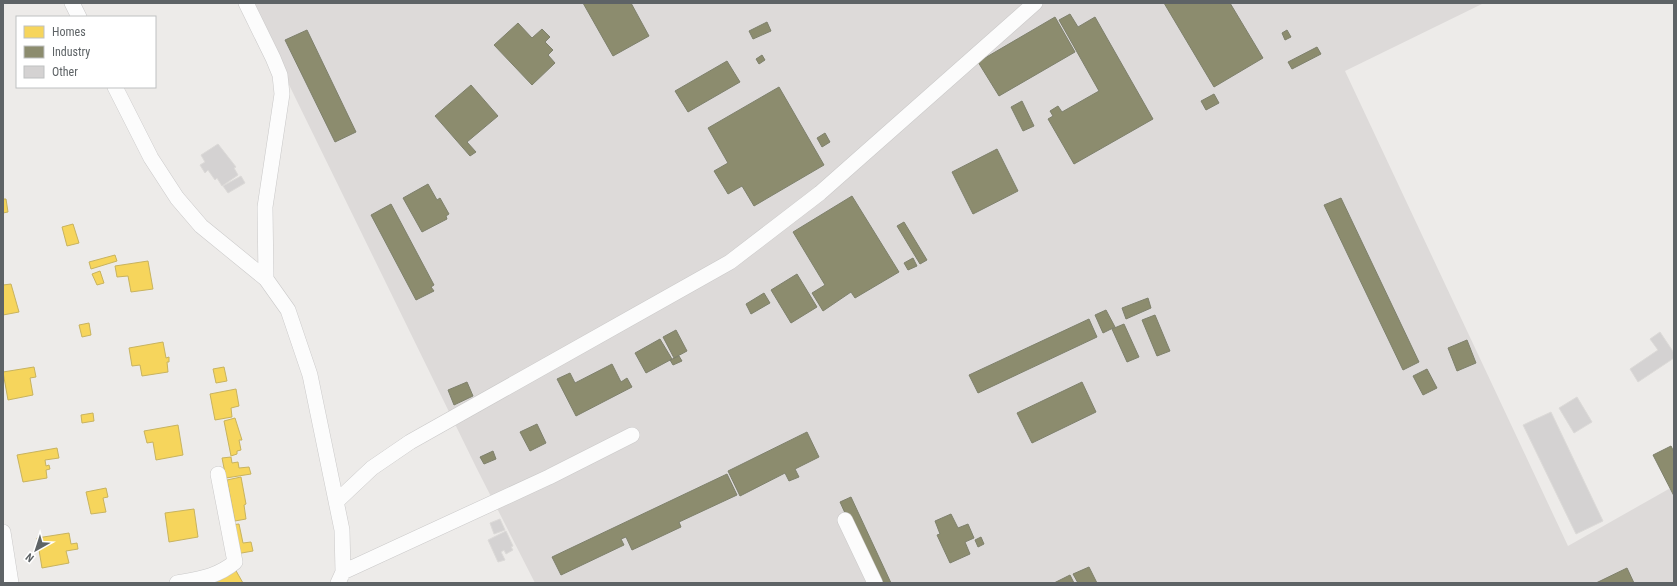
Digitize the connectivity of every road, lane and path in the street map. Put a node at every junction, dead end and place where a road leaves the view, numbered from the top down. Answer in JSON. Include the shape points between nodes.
{"nodes":[{"id":1,"x":72,"y":3,"type":"edge"},
{"id":2,"x":246,"y":3,"type":"edge"},
{"id":3,"x":1035,"y":3,"type":"edge"},
{"id":4,"x":78,"y":16,"type":"edge"},
{"id":5,"x":116,"y":88,"type":"edge"},
{"id":6,"x":266,"y":278,"type":"junction"},
{"id":7,"x":632,"y":435,"type":"dead end"},
{"id":8,"x":218,"y":474,"type":"dead end"},
{"id":9,"x":337,"y":501,"type":"junction"},
{"id":10,"x":845,"y":520,"type":"dead end"},
{"id":11,"x":3,"y":532,"type":"edge"},
{"id":12,"x":340,"y":577,"type":"edge"},
{"id":13,"x":10,"y":583,"type":"edge"},
{"id":14,"x":177,"y":583,"type":"edge"},
{"id":15,"x":875,"y":583,"type":"edge"}],
"edges":[{"from":1,"to":4,"type":"street"},
{"from":2,"to":6,"type":"street","via":[[280,75],[282,94],[265,207]]},
{"from":3,"to":9,"type":"street","via":[[820,193],[730,262],[410,442],[372,468]]},
{"from":5,"to":6,"type":"street","via":[[151,158],[177,198],[201,226]]},
{"from":6,"to":9,"type":"street","via":[[288,310],[310,375]]},
{"from":7,"to":12,"type":"street"},
{"from":8,"to":14,"type":"street","via":[[234,562],[226,570],[209,578]]},
{"from":9,"to":12,"type":"street","via":[[342,530]]},
{"from":10,"to":15,"type":"street"},
{"from":11,"to":13,"type":"street"}]}
